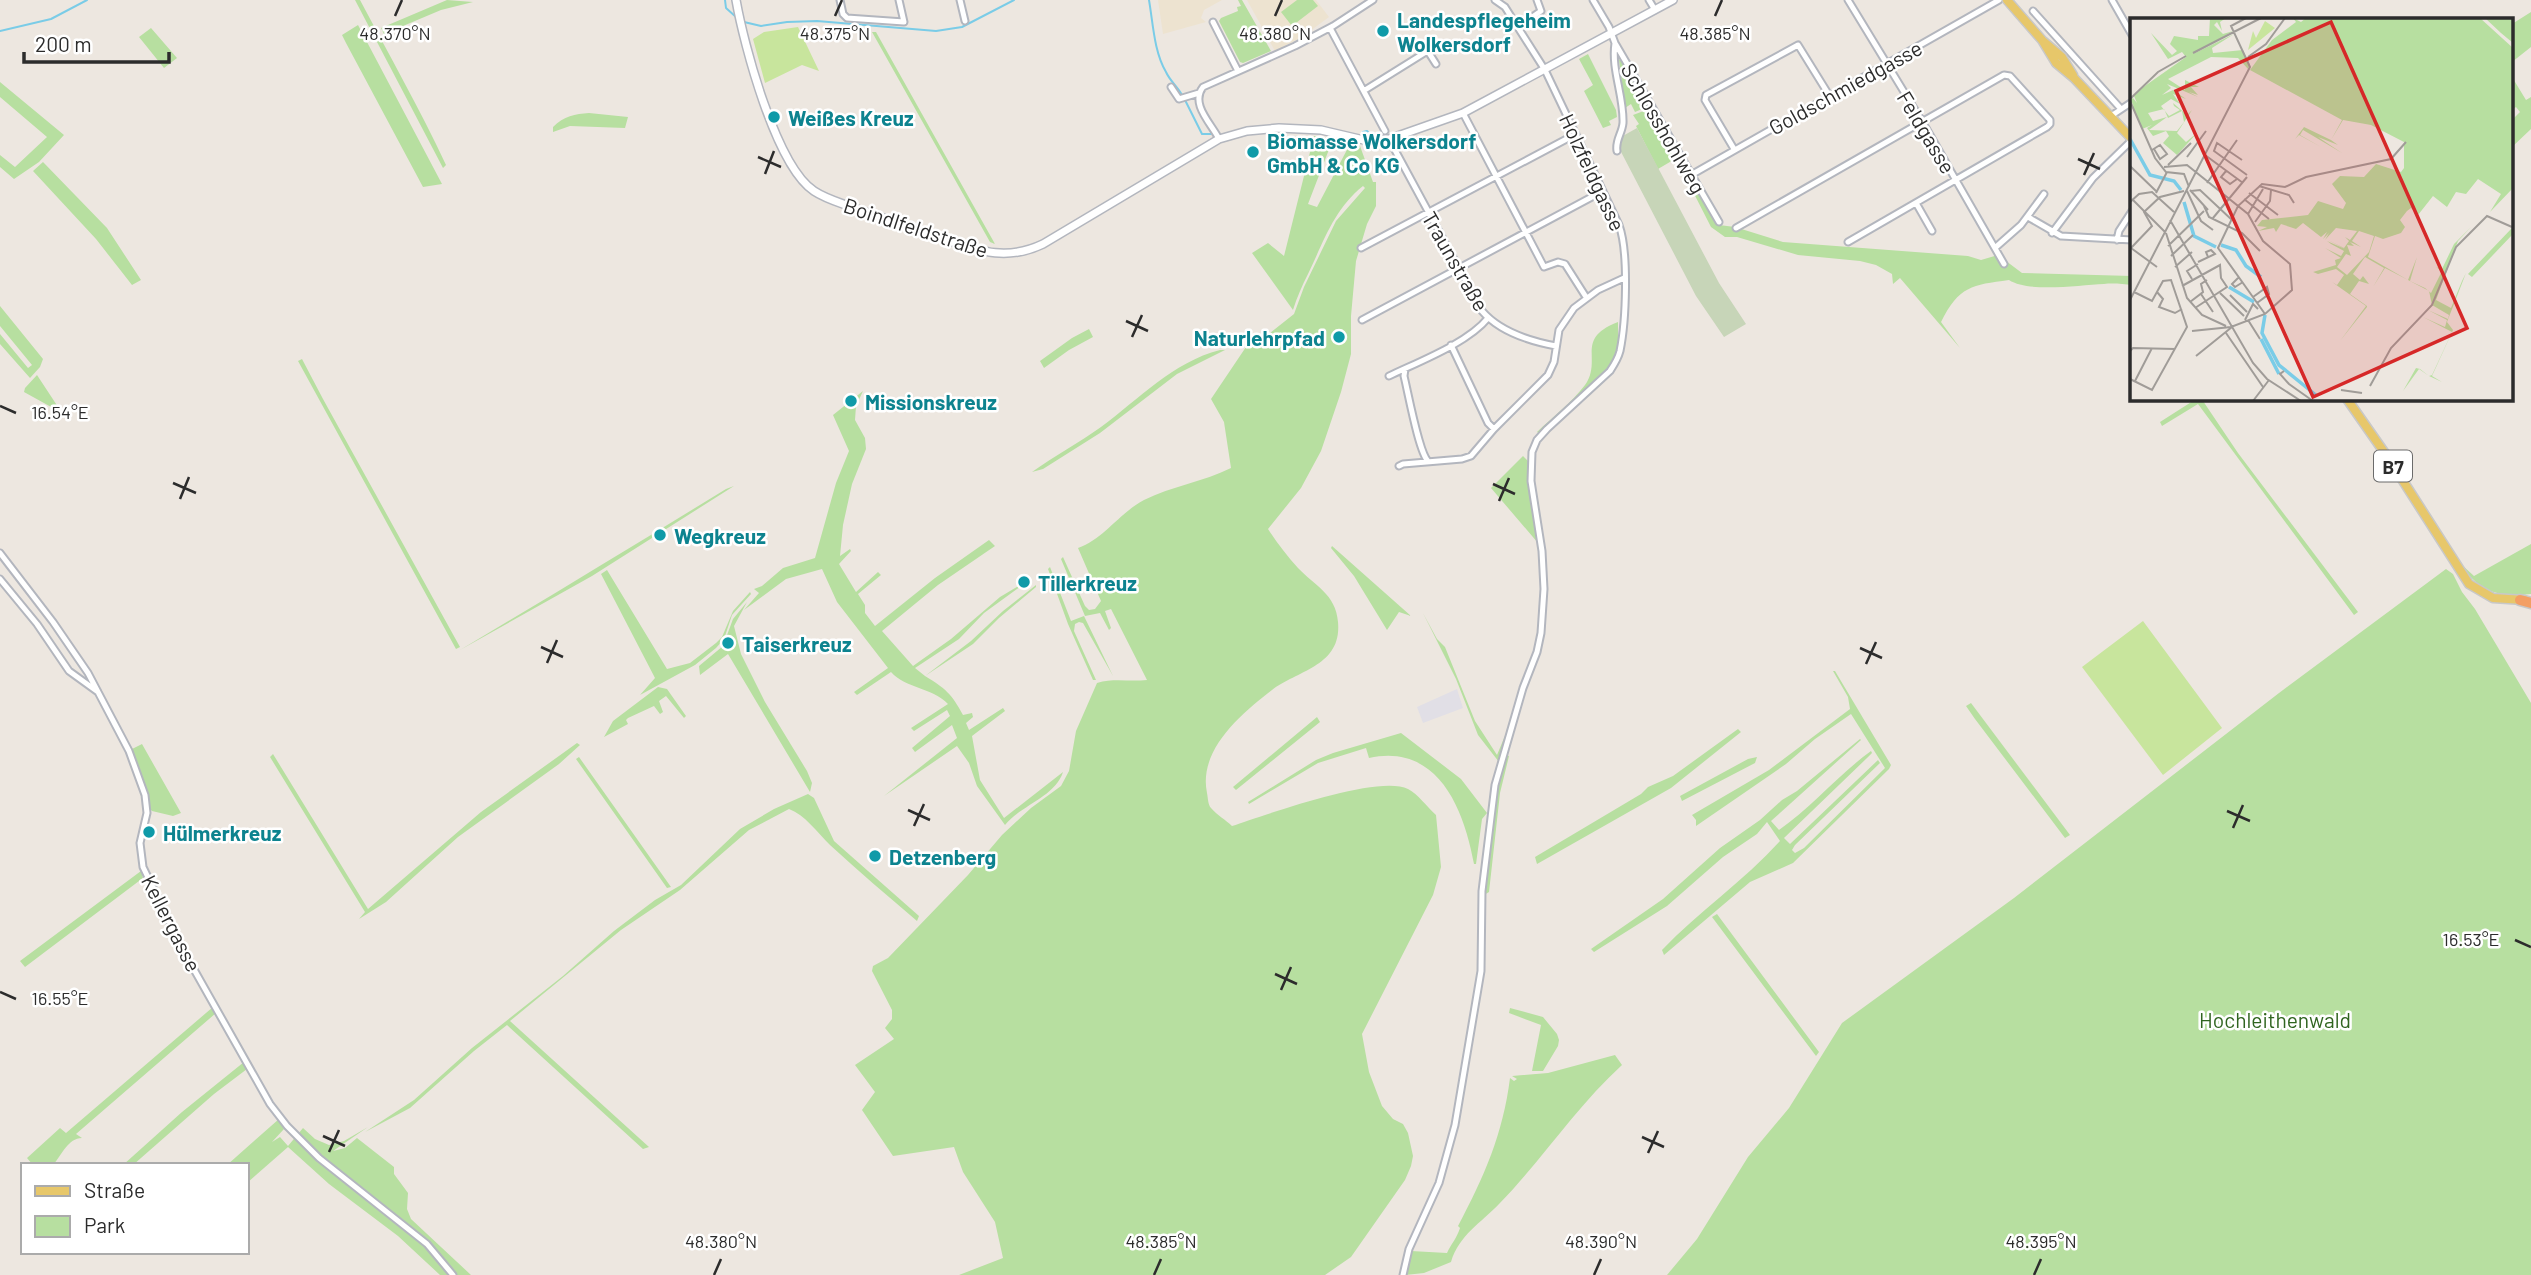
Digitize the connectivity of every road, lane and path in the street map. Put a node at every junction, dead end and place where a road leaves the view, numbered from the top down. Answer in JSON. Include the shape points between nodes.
{"nodes":[{"id":1,"x":736,"y":0,"type":"edge"},
{"id":2,"x":840,"y":0,"type":"edge"},
{"id":3,"x":899,"y":0,"type":"edge"},
{"id":4,"x":960,"y":0,"type":"edge"},
{"id":5,"x":1373,"y":0,"type":"edge"},
{"id":6,"x":1495,"y":0,"type":"edge"},
{"id":7,"x":1537,"y":0,"type":"edge"},
{"id":8,"x":1593,"y":0,"type":"edge"},
{"id":9,"x":1649,"y":0,"type":"edge"},
{"id":10,"x":1673,"y":0,"type":"edge"},
{"id":11,"x":1848,"y":0,"type":"edge"},
{"id":12,"x":1998,"y":0,"type":"edge"},
{"id":13,"x":2007,"y":0,"type":"edge"},
{"id":14,"x":2112,"y":0,"type":"edge"},
{"id":15,"x":1655,"y":10,"type":"junction"},
{"id":16,"x":2033,"y":11,"type":"dead end"},
{"id":17,"x":965,"y":21,"type":"dead end"},
{"id":18,"x":1213,"y":22,"type":"dead end"},
{"id":19,"x":1518,"y":27,"type":"junction"},
{"id":20,"x":1330,"y":28,"type":"junction"},
{"id":21,"x":2130,"y":32,"type":"edge"},
{"id":22,"x":1611,"y":34,"type":"junction"},
{"id":23,"x":1615,"y":43,"type":"junction"},
{"id":24,"x":1436,"y":64,"type":"dead end"},
{"id":25,"x":1886,"y":64,"type":"junction"},
{"id":26,"x":1545,"y":70,"type":"junction"},
{"id":27,"x":1238,"y":71,"type":"junction"},
{"id":28,"x":1171,"y":87,"type":"dead end"},
{"id":29,"x":1365,"y":90,"type":"junction"},
{"id":30,"x":1199,"y":93,"type":"junction"},
{"id":31,"x":1829,"y":95,"type":"junction"},
{"id":32,"x":2130,"y":103,"type":"edge"},
{"id":33,"x":2121,"y":109,"type":"junction"},
{"id":34,"x":1463,"y":113,"type":"junction"},
{"id":35,"x":2111,"y":116,"type":"junction"},
{"id":36,"x":1923,"y":123,"type":"junction"},
{"id":37,"x":1576,"y":134,"type":"junction"},
{"id":38,"x":1387,"y":135,"type":"junction"},
{"id":39,"x":2130,"y":138,"type":"edge"},
{"id":40,"x":1219,"y":139,"type":"junction"},
{"id":41,"x":2130,"y":142,"type":"edge"},
{"id":42,"x":1734,"y":149,"type":"junction"},
{"id":43,"x":1617,"y":151,"type":"dead end"},
{"id":44,"x":1691,"y":175,"type":"junction"},
{"id":45,"x":1496,"y":176,"type":"junction"},
{"id":46,"x":1956,"y":180,"type":"junction"},
{"id":47,"x":1604,"y":191,"type":"junction"},
{"id":48,"x":2044,"y":194,"type":"dead end"},
{"id":49,"x":1916,"y":203,"type":"junction"},
{"id":50,"x":1428,"y":213,"type":"junction"},
{"id":51,"x":2130,"y":214,"type":"edge"},
{"id":52,"x":2028,"y":217,"type":"junction"},
{"id":53,"x":1719,"y":222,"type":"dead end"},
{"id":54,"x":1736,"y":228,"type":"dead end"},
{"id":55,"x":1932,"y":231,"type":"dead end"},
{"id":56,"x":1526,"y":233,"type":"junction"},
{"id":57,"x":2052,"y":233,"type":"junction"},
{"id":58,"x":2117,"y":240,"type":"junction"},
{"id":59,"x":2130,"y":240,"type":"edge"},
{"id":60,"x":1848,"y":242,"type":"dead end"},
{"id":61,"x":1996,"y":247,"type":"junction"},
{"id":62,"x":1361,"y":248,"type":"dead end"},
{"id":63,"x":2004,"y":264,"type":"dead end"},
{"id":64,"x":1458,"y":270,"type":"junction"},
{"id":65,"x":1624,"y":278,"type":"junction"},
{"id":66,"x":1587,"y":297,"type":"junction"},
{"id":67,"x":1488,"y":318,"type":"junction"},
{"id":68,"x":1362,"y":320,"type":"dead end"},
{"id":69,"x":1451,"y":345,"type":"junction"},
{"id":70,"x":1556,"y":346,"type":"junction"},
{"id":71,"x":1405,"y":369,"type":"junction"},
{"id":72,"x":1389,"y":376,"type":"dead end"},
{"id":73,"x":2348,"y":401,"type":"edge"},
{"id":74,"x":1494,"y":429,"type":"junction"},
{"id":75,"x":1428,"y":461,"type":"junction"},
{"id":76,"x":1399,"y":466,"type":"dead end"},
{"id":77,"x":0,"y":553,"type":"edge"},
{"id":78,"x":0,"y":579,"type":"edge"},
{"id":79,"x":2527,"y":601,"type":"edge"},
{"id":80,"x":99,"y":693,"type":"junction"},
{"id":81,"x":453,"y":1275,"type":"edge"},
{"id":82,"x":1403,"y":1275,"type":"edge"}],
"edges":[{"from":1,"to":40,"type":"street","name":"Boindlfeldstraße","via":[[752,69],[773,126],[811,189],[986,252],[1015,254],[1043,244]]},
{"from":2,"to":3,"type":"street","via":[[847,18],[904,22]]},
{"from":4,"to":17,"type":"street"},
{"from":5,"to":20,"type":"street"},
{"from":6,"to":19,"type":"street","name":"Holzfeldgasse"},
{"from":7,"to":19,"type":"street","via":[[1541,11]]},
{"from":8,"to":22,"type":"street","name":"Schlosshohlweg"},
{"from":9,"to":15,"type":"street"},
{"from":10,"to":15,"type":"street"},
{"from":11,"to":25,"type":"street","name":"Feldgasse"},
{"from":12,"to":25,"type":"street","name":"Goldschmiedgasse"},
{"from":13,"to":35,"type":"main road","via":[[2056,63]]},
{"from":14,"to":21,"type":"street"},
{"from":15,"to":22,"type":"street"},
{"from":16,"to":33,"type":"street"},
{"from":18,"to":27,"type":"street"},
{"from":19,"to":26,"type":"street","name":"Holzfeldgasse"},
{"from":20,"to":27,"type":"street"},
{"from":20,"to":29,"type":"street","name":"Traunstraße"},
{"from":22,"to":23,"type":"street","name":"Schlosshohlweg"},
{"from":22,"to":26,"type":"street"},
{"from":23,"to":43,"type":"street","via":[[1623,125]]},
{"from":23,"to":44,"type":"street","name":"Schlosshohlweg"},
{"from":24,"to":29,"type":"street","via":[[1426,52]]},
{"from":25,"to":31,"type":"street","name":"Goldschmiedgasse"},
{"from":25,"to":36,"type":"street","name":"Feldgasse"},
{"from":26,"to":34,"type":"street"},
{"from":26,"to":37,"type":"street","name":"Holzfeldgasse"},
{"from":27,"to":30,"type":"street"},
{"from":28,"to":30,"type":"street","via":[[1179,99]]},
{"from":29,"to":38,"type":"street","name":"Traunstraße"},
{"from":30,"to":40,"type":"street","via":[[1198,104]]},
{"from":31,"to":42,"type":"street","name":"Goldschmiedgasse"},
{"from":31,"to":42,"type":"street","via":[[1798,45],[1708,94],[1706,102]]},
{"from":32,"to":33,"type":"street"},
{"from":33,"to":35,"type":"street"},
{"from":34,"to":38,"type":"street"},
{"from":34,"to":45,"type":"street"},
{"from":35,"to":39,"type":"main road"},
{"from":36,"to":46,"type":"street","name":"Feldgasse"},
{"from":36,"to":46,"type":"street","via":[[2007,75],[2050,120],[2047,127]]},
{"from":36,"to":54,"type":"street"},
{"from":37,"to":45,"type":"street"},
{"from":37,"to":47,"type":"street","name":"Holzfeldgasse"},
{"from":38,"to":40,"type":"street","name":"Boindlfeldstraße","via":[[1375,142],[1300,128],[1266,129]]},
{"from":38,"to":50,"type":"street","name":"Traunstraße"},
{"from":41,"to":57,"type":"street","via":[[2093,178]]},
{"from":42,"to":44,"type":"street","name":"Goldschmiedgasse"},
{"from":44,"to":53,"type":"street","name":"Schlosshohlweg"},
{"from":45,"to":50,"type":"street"},
{"from":45,"to":56,"type":"street"},
{"from":46,"to":49,"type":"street"},
{"from":46,"to":61,"type":"street","name":"Feldgasse"},
{"from":47,"to":56,"type":"street"},
{"from":47,"to":65,"type":"street","name":"Holzfeldgasse","via":[[1624,242]]},
{"from":48,"to":52,"type":"street"},
{"from":49,"to":55,"type":"street"},
{"from":49,"to":60,"type":"street"},
{"from":50,"to":62,"type":"street"},
{"from":50,"to":64,"type":"street","name":"Traunstraße"},
{"from":51,"to":58,"type":"street"},
{"from":52,"to":57,"type":"street"},
{"from":52,"to":61,"type":"street"},
{"from":56,"to":64,"type":"street"},
{"from":56,"to":66,"type":"street","via":[[1544,267],[1565,264]]},
{"from":57,"to":58,"type":"street"},
{"from":58,"to":59,"type":"street"},
{"from":61,"to":63,"type":"street","name":"Feldgasse"},
{"from":64,"to":67,"type":"street","name":"Traunstraße"},
{"from":64,"to":68,"type":"street"},
{"from":65,"to":66,"type":"street"},
{"from":65,"to":82,"type":"street","name":"Holzfeldgasse","via":[[1617,360],[1541,436],[1531,459],[1543,569],[1541,633],[1494,785],[1482,891],[1480,971],[1455,1125],[1439,1183],[1409,1249]]},
{"from":66,"to":70,"type":"street","via":[[1567,316]]},
{"from":67,"to":69,"type":"street"},
{"from":67,"to":70,"type":"street","name":"Traunstraße","via":[[1516,334]]},
{"from":69,"to":71,"type":"street"},
{"from":69,"to":74,"type":"street"},
{"from":70,"to":74,"type":"street","via":[[1548,375]]},
{"from":71,"to":72,"type":"street"},
{"from":71,"to":75,"type":"street"},
{"from":73,"to":79,"type":"main road","number":"B7","via":[[2465,580],[2488,596]]},
{"from":74,"to":75,"type":"street","via":[[1469,458]]},
{"from":75,"to":76,"type":"street"},
{"from":77,"to":80,"type":"street","name":"Kellergasse"},
{"from":78,"to":80,"type":"street","name":"Kellergasse","via":[[69,671]]},
{"from":80,"to":81,"type":"street","name":"Kellergasse","via":[[129,751],[145,795],[140,855],[155,895],[270,1104],[319,1158],[427,1244]]}]}
